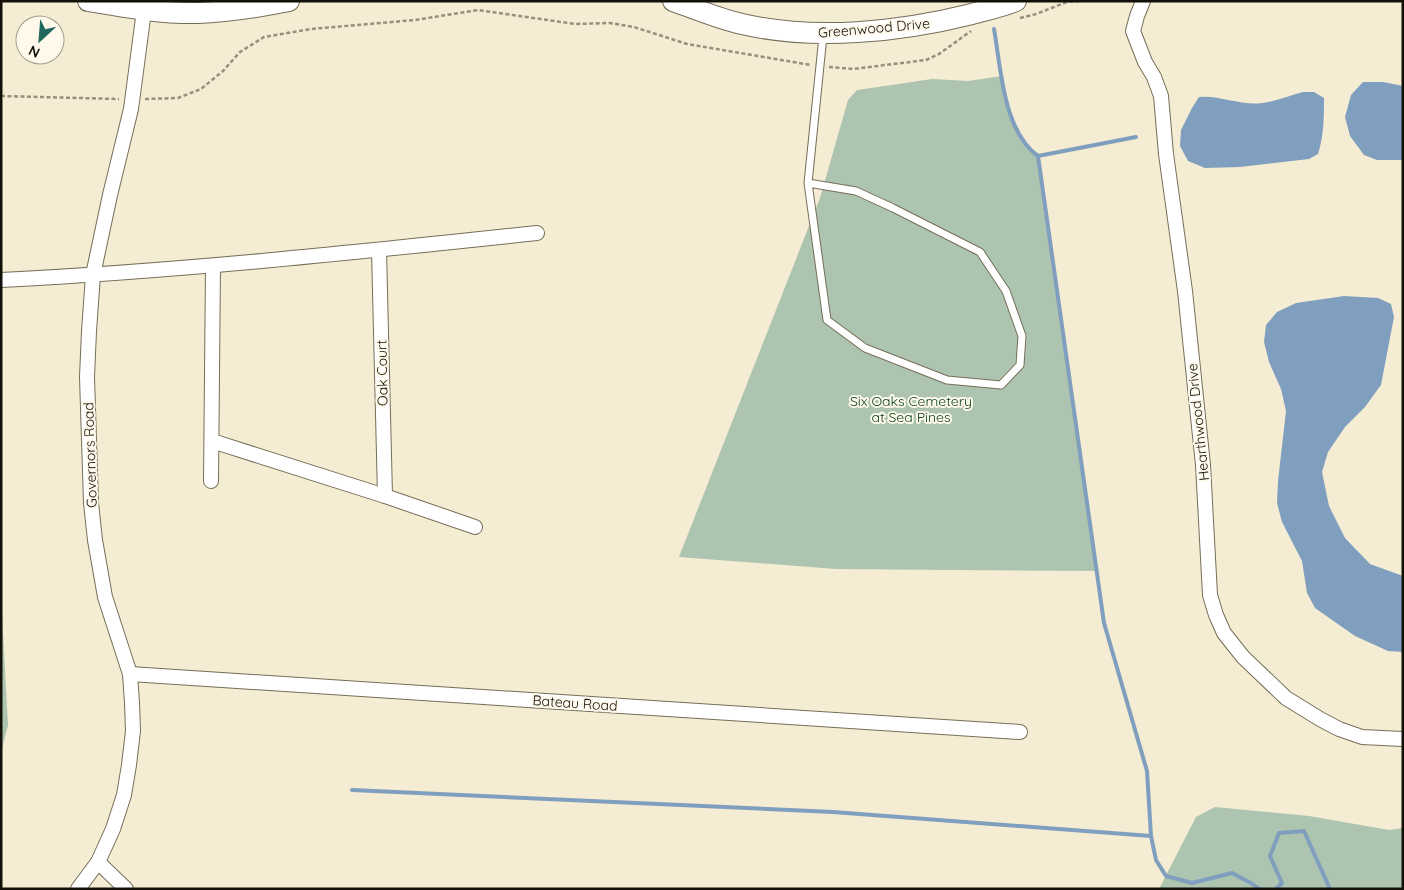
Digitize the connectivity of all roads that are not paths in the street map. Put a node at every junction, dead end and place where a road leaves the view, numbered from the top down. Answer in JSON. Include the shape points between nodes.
{"nodes":[{"id":1,"x":88,"y":1,"type":"edge"},
{"id":2,"x":289,"y":1,"type":"edge"},
{"id":3,"x":1143,"y":1,"type":"edge"},
{"id":4,"x":687,"y":3,"type":"edge"},
{"id":5,"x":145,"y":5,"type":"edge"},
{"id":6,"x":1017,"y":10,"type":"edge"},
{"id":7,"x":823,"y":33,"type":"junction"},
{"id":8,"x":808,"y":183,"type":"junction"},
{"id":9,"x":537,"y":234,"type":"dead end"},
{"id":10,"x":378,"y":250,"type":"junction"},
{"id":11,"x":213,"y":266,"type":"junction"},
{"id":12,"x":93,"y":275,"type":"junction"},
{"id":13,"x":1,"y":280,"type":"edge"},
{"id":14,"x":212,"y":441,"type":"junction"},
{"id":15,"x":211,"y":481,"type":"dead end"},
{"id":16,"x":385,"y":496,"type":"junction"},
{"id":17,"x":475,"y":526,"type":"dead end"},
{"id":18,"x":130,"y":674,"type":"junction"},
{"id":19,"x":1020,"y":732,"type":"dead end"},
{"id":20,"x":1403,"y":739,"type":"edge"},
{"id":21,"x":98,"y":862,"type":"junction"},
{"id":22,"x":78,"y":889,"type":"edge"},
{"id":23,"x":126,"y":889,"type":"edge"}],
"edges":[{"from":1,"to":5,"type":"street"},
{"from":2,"to":5,"type":"street","via":[[256,8],[196,13]]},
{"from":3,"to":20,"type":"street","name":"Hearthwood Drive","via":[[1133,31],[1161,96],[1203,465],[1210,595],[1216,615],[1224,633],[1243,657],[1286,698],[1339,729],[1362,737]]},
{"from":4,"to":7,"type":"street","name":"Greenwood Drive","via":[[750,26]]},
{"from":5,"to":12,"type":"street","name":"Governors Road","via":[[132,99]]},
{"from":6,"to":7,"type":"street","name":"Greenwood Drive","via":[[904,28]]},
{"from":7,"to":8,"type":"lane"},
{"from":8,"to":8,"type":"lane","via":[[827,320],[865,348],[946,380],[1001,385],[1020,365],[1022,336],[1006,291],[980,252],[856,191]]},
{"from":9,"to":10,"type":"street"},
{"from":10,"to":11,"type":"street"},
{"from":10,"to":16,"type":"street","name":"Oak Court"},
{"from":11,"to":12,"type":"street"},
{"from":11,"to":14,"type":"street"},
{"from":12,"to":13,"type":"street"},
{"from":12,"to":18,"type":"street","name":"Governors Road","via":[[87,377],[91,504],[105,597]]},
{"from":14,"to":15,"type":"street"},
{"from":14,"to":16,"type":"street"},
{"from":16,"to":17,"type":"street"},
{"from":18,"to":19,"type":"street","name":"Bateau Road"},
{"from":18,"to":21,"type":"street","name":"Governors Road","via":[[133,731],[130,765],[124,795]]},
{"from":21,"to":22,"type":"street","name":"Governors Road"},
{"from":21,"to":23,"type":"street"}]}
